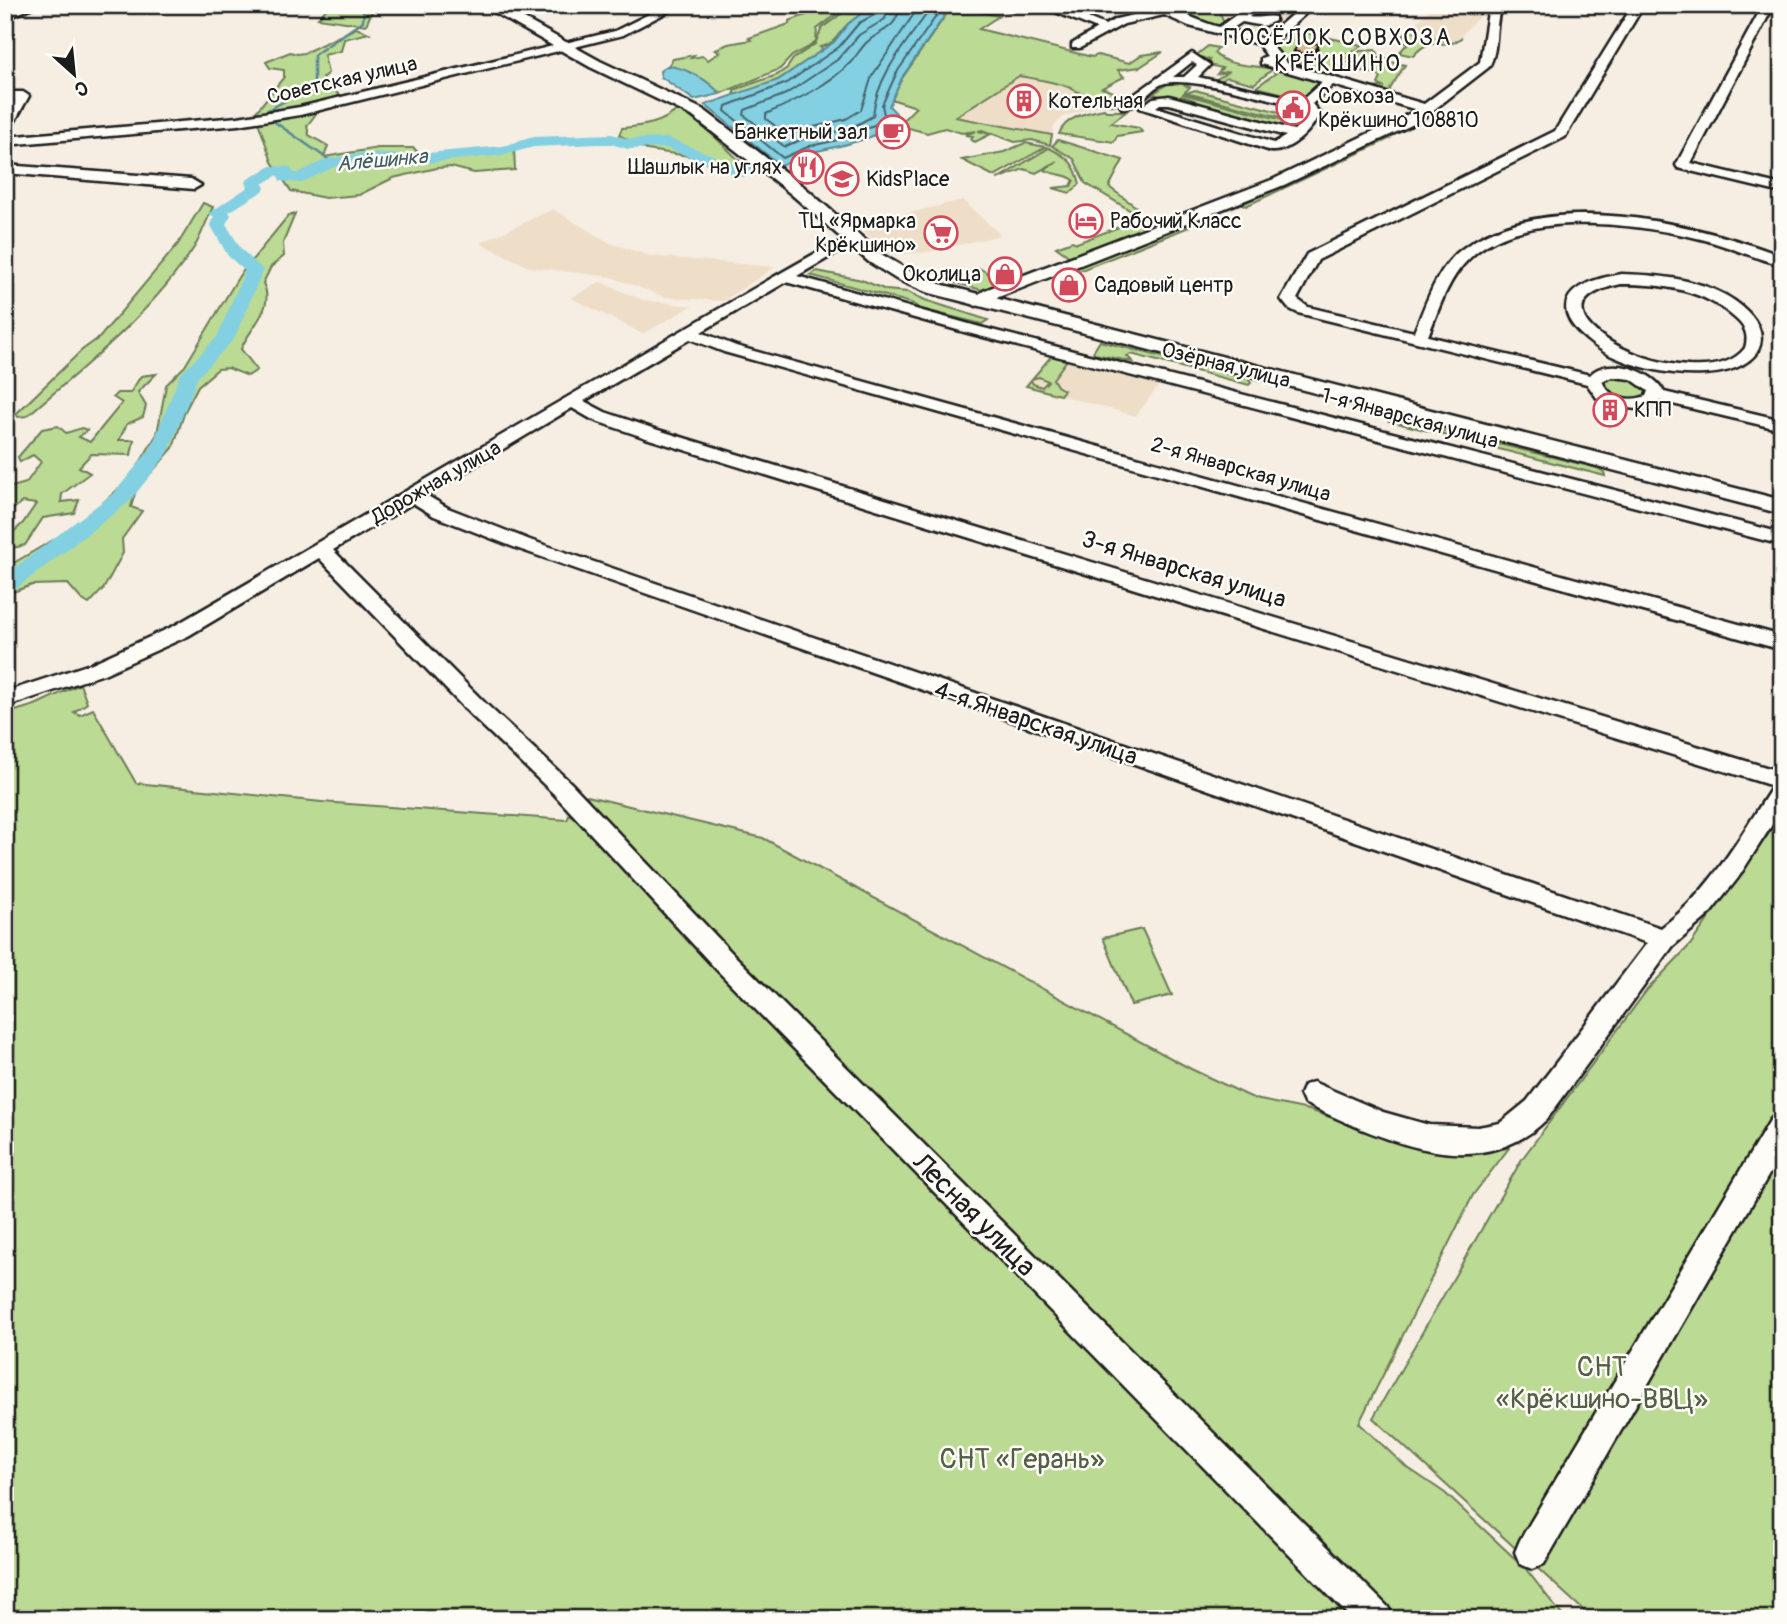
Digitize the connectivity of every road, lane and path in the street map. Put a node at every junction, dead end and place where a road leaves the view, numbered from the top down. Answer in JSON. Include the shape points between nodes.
{"nodes":[{"id":1,"x":32,"y":5,"type":"edge"},
{"id":2,"x":488,"y":5,"type":"edge"},
{"id":3,"x":676,"y":5,"type":"edge"},
{"id":4,"x":1043,"y":5,"type":"edge"},
{"id":5,"x":1104,"y":5,"type":"edge"},
{"id":6,"x":1153,"y":5,"type":"edge"},
{"id":7,"x":1258,"y":5,"type":"edge"},
{"id":8,"x":1310,"y":5,"type":"edge"},
{"id":9,"x":1497,"y":5,"type":"edge"},
{"id":10,"x":1639,"y":5,"type":"edge"},
{"id":11,"x":1769,"y":5,"type":"edge"},
{"id":12,"x":1165,"y":11,"type":"junction"},
{"id":13,"x":5,"y":17,"type":"edge"},
{"id":14,"x":1240,"y":18,"type":"junction"},
{"id":15,"x":1078,"y":19,"type":"junction"},
{"id":16,"x":1106,"y":29,"type":"junction"},
{"id":17,"x":1284,"y":29,"type":"junction"},
{"id":18,"x":1221,"y":32,"type":"junction"},
{"id":19,"x":1265,"y":44,"type":"junction"},
{"id":20,"x":1076,"y":46,"type":"dead end"},
{"id":21,"x":564,"y":47,"type":"junction"},
{"id":22,"x":1189,"y":79,"type":"junction"},
{"id":23,"x":1162,"y":80,"type":"junction"},
{"id":24,"x":1330,"y":81,"type":"junction"},
{"id":25,"x":5,"y":96,"type":"edge"},
{"id":26,"x":1306,"y":104,"type":"junction"},
{"id":27,"x":1126,"y":105,"type":"dead end"},
{"id":28,"x":1427,"y":109,"type":"junction"},
{"id":29,"x":5,"y":128,"type":"edge"},
{"id":30,"x":1295,"y":134,"type":"junction"},
{"id":31,"x":5,"y":141,"type":"edge"},
{"id":32,"x":5,"y":169,"type":"edge"},
{"id":33,"x":194,"y":185,"type":"dead end"},
{"id":34,"x":1782,"y":189,"type":"edge"},
{"id":35,"x":857,"y":242,"type":"junction"},
{"id":36,"x":1782,"y":261,"type":"edge"},
{"id":37,"x":784,"y":277,"type":"junction"},
{"id":38,"x":976,"y":301,"type":"junction"},
{"id":39,"x":689,"y":333,"type":"junction"},
{"id":40,"x":1420,"y":337,"type":"junction"},
{"id":41,"x":1624,"y":364,"type":"junction"},
{"id":42,"x":1656,"y":365,"type":"junction"},
{"id":43,"x":1645,"y":380,"type":"junction"},
{"id":44,"x":1594,"y":381,"type":"junction"},
{"id":45,"x":1656,"y":395,"type":"junction"},
{"id":46,"x":573,"y":402,"type":"junction"},
{"id":47,"x":1782,"y":425,"type":"edge"},
{"id":48,"x":414,"y":496,"type":"junction"},
{"id":49,"x":1782,"y":507,"type":"edge"},
{"id":50,"x":1782,"y":539,"type":"edge"},
{"id":51,"x":322,"y":550,"type":"junction"},
{"id":52,"x":1782,"y":643,"type":"edge"},
{"id":53,"x":5,"y":700,"type":"edge"},
{"id":54,"x":1782,"y":780,"type":"edge"},
{"id":55,"x":1782,"y":790,"type":"edge"},
{"id":56,"x":1664,"y":939,"type":"junction"},
{"id":57,"x":1313,"y":1094,"type":"dead end"},
{"id":58,"x":1782,"y":1126,"type":"edge"},
{"id":59,"x":1532,"y":1552,"type":"dead end"},
{"id":60,"x":1376,"y":1619,"type":"edge"}],
"edges":[{"from":1,"to":13,"type":"street"},
{"from":2,"to":21,"type":"main road","name":"Озёрная улица"},
{"from":3,"to":21,"type":"street","name":"Советская улица","via":[[625,31]]},
{"from":4,"to":15,"type":"street"},
{"from":5,"to":15,"type":"street"},
{"from":6,"to":12,"type":"street"},
{"from":7,"to":14,"type":"street"},
{"from":8,"to":17,"type":"street"},
{"from":9,"to":28,"type":"street","via":[[1487,61]]},
{"from":10,"to":40,"type":"street","via":[[1563,131],[1312,257],[1289,299],[1303,310]]},
{"from":11,"to":34,"type":"street","via":[[1683,165]]},
{"from":12,"to":16,"type":"street","via":[[1120,21]]},
{"from":12,"to":18,"type":"street"},
{"from":14,"to":17,"type":"street","via":[[1259,23],[1269,20]]},
{"from":14,"to":18,"type":"street"},
{"from":15,"to":16,"type":"street"},
{"from":16,"to":20,"type":"street"},
{"from":17,"to":19,"type":"street"},
{"from":18,"to":19,"type":"street"},
{"from":19,"to":24,"type":"street","via":[[1286,68]]},
{"from":21,"to":31,"type":"street","name":"Советская улица","via":[[269,117]]},
{"from":21,"to":35,"type":"main road","name":"Озёрная улица","via":[[684,105],[718,127]]},
{"from":22,"to":23,"type":"street"},
{"from":22,"to":23,"type":"street","via":[[1204,65],[1192,57]]},
{"from":22,"to":26,"type":"street"},
{"from":23,"to":27,"type":"street"},
{"from":24,"to":26,"type":"street"},
{"from":24,"to":28,"type":"street"},
{"from":25,"to":29,"type":"street","via":[[22,96]]},
{"from":26,"to":30,"type":"street","via":[[1314,115]]},
{"from":28,"to":38,"type":"street","via":[[1407,123],[1255,192]]},
{"from":30,"to":30,"type":"street","via":[[1276,148],[1146,108],[1169,100]]},
{"from":32,"to":33,"type":"street"},
{"from":35,"to":37,"type":"street","name":"Дорожная улица","via":[[828,252]]},
{"from":35,"to":38,"type":"main road","name":"Озёрная улица","via":[[903,275]]},
{"from":36,"to":40,"type":"street","via":[[1716,238],[1648,224],[1579,221],[1523,228],[1489,239],[1459,260]]},
{"from":37,"to":39,"type":"street","name":"Дорожная улица"},
{"from":37,"to":50,"type":"street","name":"1-я Январская улица"},
{"from":38,"to":49,"type":"main road","name":"Озёрная улица"},
{"from":39,"to":46,"type":"street","name":"Дорожная улица"},
{"from":39,"to":52,"type":"street","name":"2-я Январская улица","via":[[730,349]]},
{"from":40,"to":44,"type":"street"},
{"from":41,"to":42,"type":"street"},
{"from":41,"to":42,"type":"street","via":[[1575,319],[1573,303],[1585,289],[1621,279],[1671,283],[1719,300],[1753,330],[1752,352],[1737,362],[1697,369]]},
{"from":41,"to":43,"type":"street"},
{"from":41,"to":44,"type":"street"},
{"from":42,"to":43,"type":"street","via":[[1649,366]]},
{"from":43,"to":45,"type":"street"},
{"from":44,"to":45,"type":"street","via":[[1600,393],[1620,402],[1643,403]]},
{"from":45,"to":47,"type":"street"},
{"from":46,"to":48,"type":"street","name":"Дорожная улица"},
{"from":46,"to":54,"type":"street","name":"3-я Январская улица","via":[[652,434]]},
{"from":48,"to":51,"type":"street","name":"Дорожная улица"},
{"from":48,"to":56,"type":"street","name":"4-я Январская улица","via":[[441,512],[523,544]]},
{"from":51,"to":53,"type":"street","name":"Дорожная улица","via":[[155,645]]},
{"from":51,"to":60,"type":"street","name":"Лесная улица"},
{"from":55,"to":56,"type":"street","via":[[1709,898]]},
{"from":56,"to":57,"type":"street","via":[[1538,1110],[1503,1134],[1459,1140],[1421,1135]]},
{"from":58,"to":59,"type":"street"}]}
